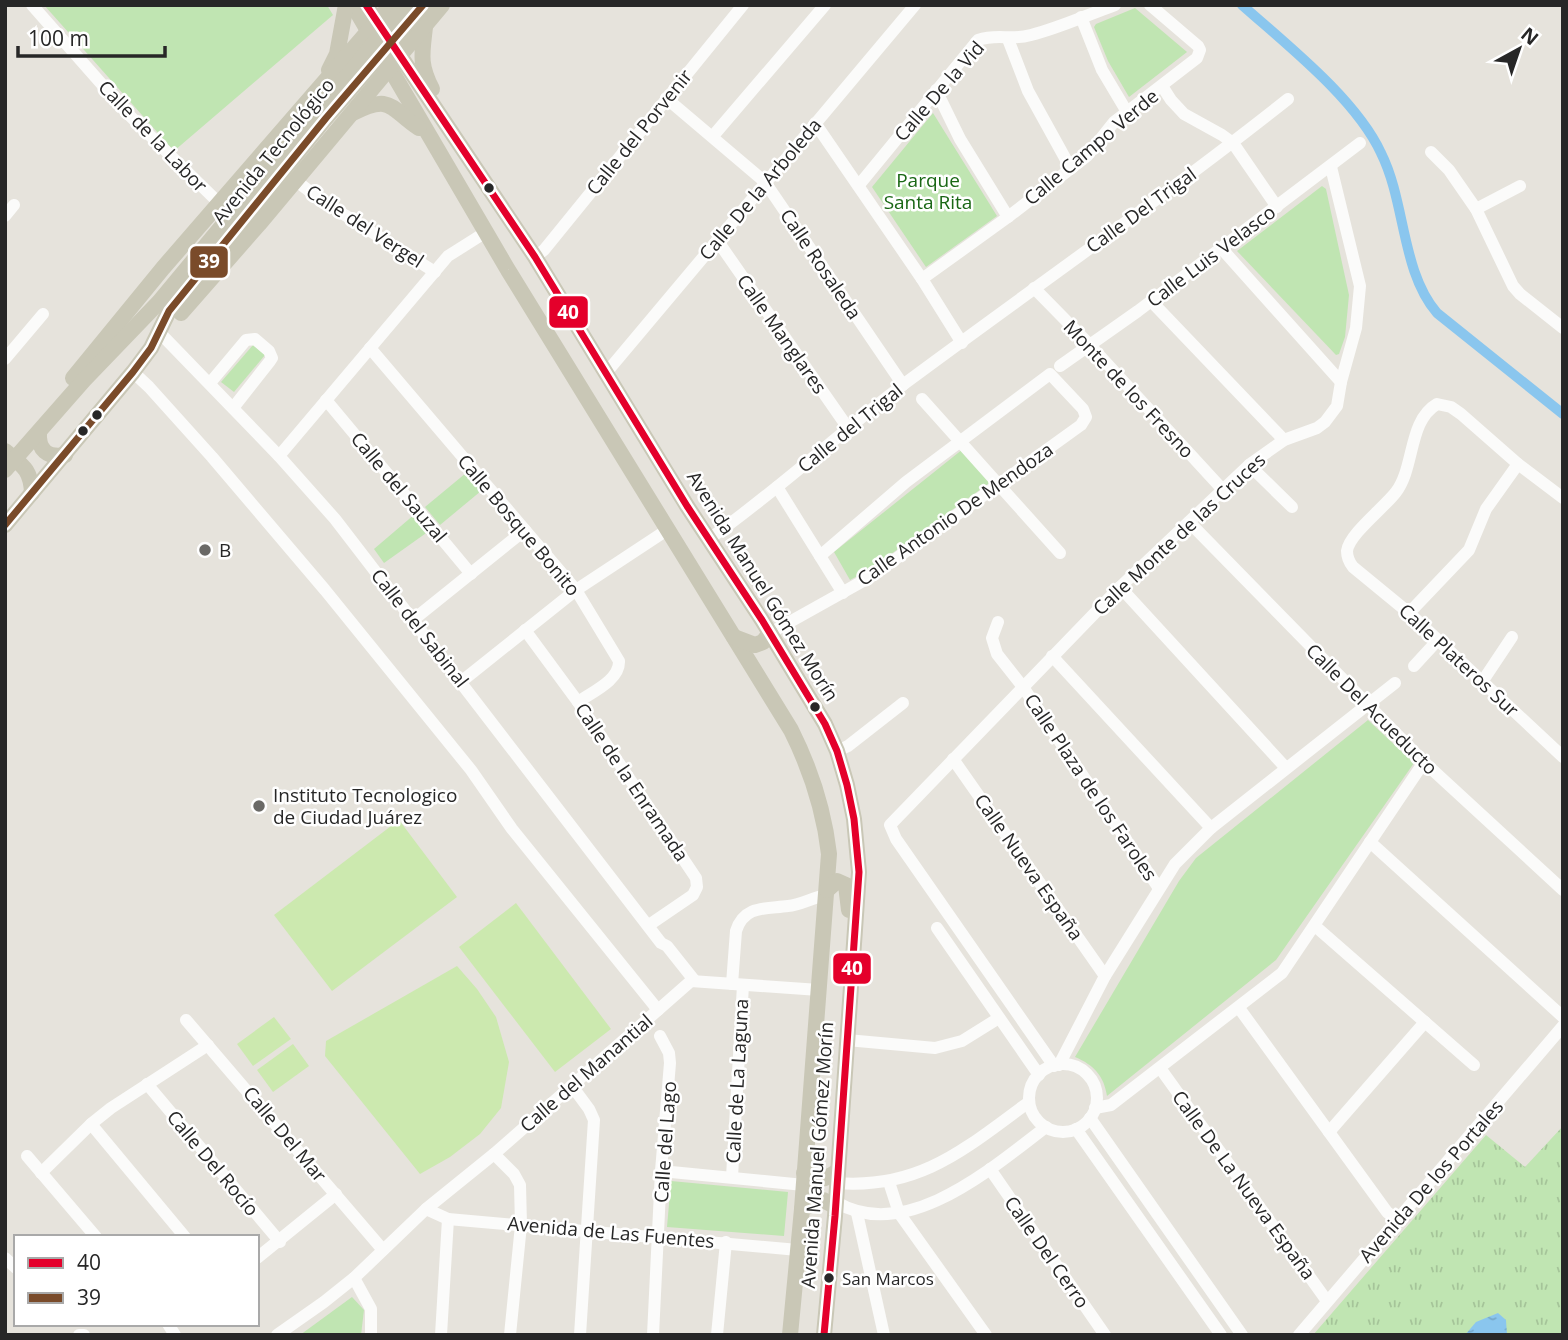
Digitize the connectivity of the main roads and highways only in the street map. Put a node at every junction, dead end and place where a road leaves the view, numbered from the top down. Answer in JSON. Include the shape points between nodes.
{"nodes":[{"id":1,"x":346,"y":5,"type":"edge"},
{"id":2,"x":353,"y":5,"type":"edge"},
{"id":3,"x":366,"y":5,"type":"edge"},
{"id":4,"x":406,"y":5,"type":"edge"},
{"id":5,"x":423,"y":5,"type":"edge"},
{"id":6,"x":442,"y":5,"type":"edge"},
{"id":7,"x":380,"y":18,"type":"edge"},
{"id":8,"x":426,"y":24,"type":"junction"},
{"id":9,"x":414,"y":39,"type":"junction"},
{"id":10,"x":354,"y":49,"type":"junction"},
{"id":11,"x":390,"y":67,"type":"junction"},
{"id":12,"x":324,"y":82,"type":"junction"},
{"id":13,"x":436,"y":108,"type":"junction"},
{"id":14,"x":351,"y":114,"type":"junction"},
{"id":15,"x":427,"y":133,"type":"junction"},
{"id":16,"x":164,"y":306,"type":"junction"},
{"id":17,"x":159,"y":332,"type":"junction"},
{"id":18,"x":606,"y":373,"type":"junction"},
{"id":19,"x":574,"y":376,"type":"junction"},
{"id":20,"x":629,"y":411,"type":"junction"},
{"id":21,"x":599,"y":417,"type":"junction"},
{"id":22,"x":39,"y":432,"type":"junction"},
{"id":23,"x":65,"y":455,"type":"junction"},
{"id":24,"x":8,"y":460,"type":"edge"},
{"id":25,"x":32,"y":493,"type":"junction"},
{"id":26,"x":5,"y":525,"type":"edge"},
{"id":27,"x":770,"y":633,"type":"junction"},
{"id":28,"x":734,"y":636,"type":"junction"},
{"id":29,"x":827,"y":893,"type":"junction"},
{"id":30,"x":854,"y":951,"type":"junction"},
{"id":31,"x":837,"y":1177,"type":"junction"},
{"id":32,"x":804,"y":1179,"type":"junction"},
{"id":33,"x":835,"y":1204,"type":"junction"},
{"id":34,"x":802,"y":1209,"type":"junction"},
{"id":35,"x":790,"y":1335,"type":"edge"},
{"id":36,"x":824,"y":1335,"type":"edge"}],
"edges":[{"from":1,"to":12,"type":"main road","via":[[337,54]]},
{"from":2,"to":7,"type":"main road"},
{"from":3,"to":7,"type":"main road"},
{"from":4,"to":16,"type":"main road","name":"Avenida Tecnológico"},
{"from":5,"to":16,"type":"main road","name":"Avenida Tecnológico"},
{"from":6,"to":8,"type":"main road"},
{"from":7,"to":9,"type":"main road","via":[[396,35]]},
{"from":7,"to":10,"type":"main road"},
{"from":7,"to":11,"type":"main road","name":"Avenida Manuel Gómez Morín"},
{"from":8,"to":9,"type":"main road"},
{"from":8,"to":13,"type":"main road","via":[[421,59]]},
{"from":9,"to":11,"type":"main road"},
{"from":10,"to":11,"type":"main road","via":[[369,51]]},
{"from":10,"to":12,"type":"main road"},
{"from":11,"to":13,"type":"main road","name":"Avenida Manuel Gómez Morín"},
{"from":11,"to":14,"type":"main road"},
{"from":11,"to":15,"type":"main road","name":"Avenida Manuel Gómez Morín"},
{"from":12,"to":24,"type":"main road"},
{"from":13,"to":18,"type":"main road","name":"Avenida Manuel Gómez Morín"},
{"from":14,"to":15,"type":"main road","via":[[368,105],[391,105]]},
{"from":14,"to":17,"type":"main road","via":[[174,321]]},
{"from":15,"to":19,"type":"main road","name":"Avenida Manuel Gómez Morín"},
{"from":16,"to":17,"type":"main road","name":"Avenida Tecnológico"},
{"from":16,"to":22,"type":"main road","name":"Avenida Tecnológico","via":[[84,380]]},
{"from":17,"to":23,"type":"main road","name":"Avenida Tecnológico","via":[[133,372]]},
{"from":18,"to":19,"type":"main road","via":[[592,381]]},
{"from":18,"to":20,"type":"main road","name":"Avenida Manuel Gómez Morín"},
{"from":19,"to":21,"type":"main road","name":"Avenida Manuel Gómez Morín"},
{"from":20,"to":21,"type":"main road","via":[[611,409]]},
{"from":20,"to":27,"type":"main road","name":"Avenida Manuel Gómez Morín"},
{"from":21,"to":28,"type":"main road","name":"Avenida Manuel Gómez Morín"},
{"from":22,"to":23,"type":"main road","via":[[46,454]]},
{"from":22,"to":24,"type":"main road","name":"Avenida Tecnológico"},
{"from":23,"to":25,"type":"main road","name":"Avenida Tecnológico"},
{"from":24,"to":25,"type":"main road","via":[[30,476]]},
{"from":25,"to":26,"type":"main road","name":"Avenida Tecnológico"},
{"from":27,"to":28,"type":"main road","via":[[755,645]]},
{"from":27,"to":30,"type":"main road","name":"Avenida Manuel Gómez Morín","via":[[837,751],[854,819],[859,872]]},
{"from":28,"to":29,"type":"main road","name":"Avenida Manuel Gómez Morín","via":[[791,730],[815,784],[827,834]]},
{"from":29,"to":30,"type":"main road","via":[[837,881],[846,885],[847,946]]},
{"from":29,"to":32,"type":"main road","name":"Avenida Manuel Gómez Morín"},
{"from":30,"to":31,"type":"main road","name":"Avenida Manuel Gómez Morín"},
{"from":31,"to":32,"type":"main road"},
{"from":31,"to":33,"type":"main road","name":"Avenida Manuel Gómez Morín"},
{"from":32,"to":34,"type":"main road","name":"Avenida Manuel Gómez Morín"},
{"from":33,"to":34,"type":"main road","via":[[823,1200]]},
{"from":33,"to":36,"type":"main road","name":"Avenida Manuel Gómez Morín"},
{"from":34,"to":35,"type":"main road","name":"Avenida Manuel Gómez Morín"}]}
